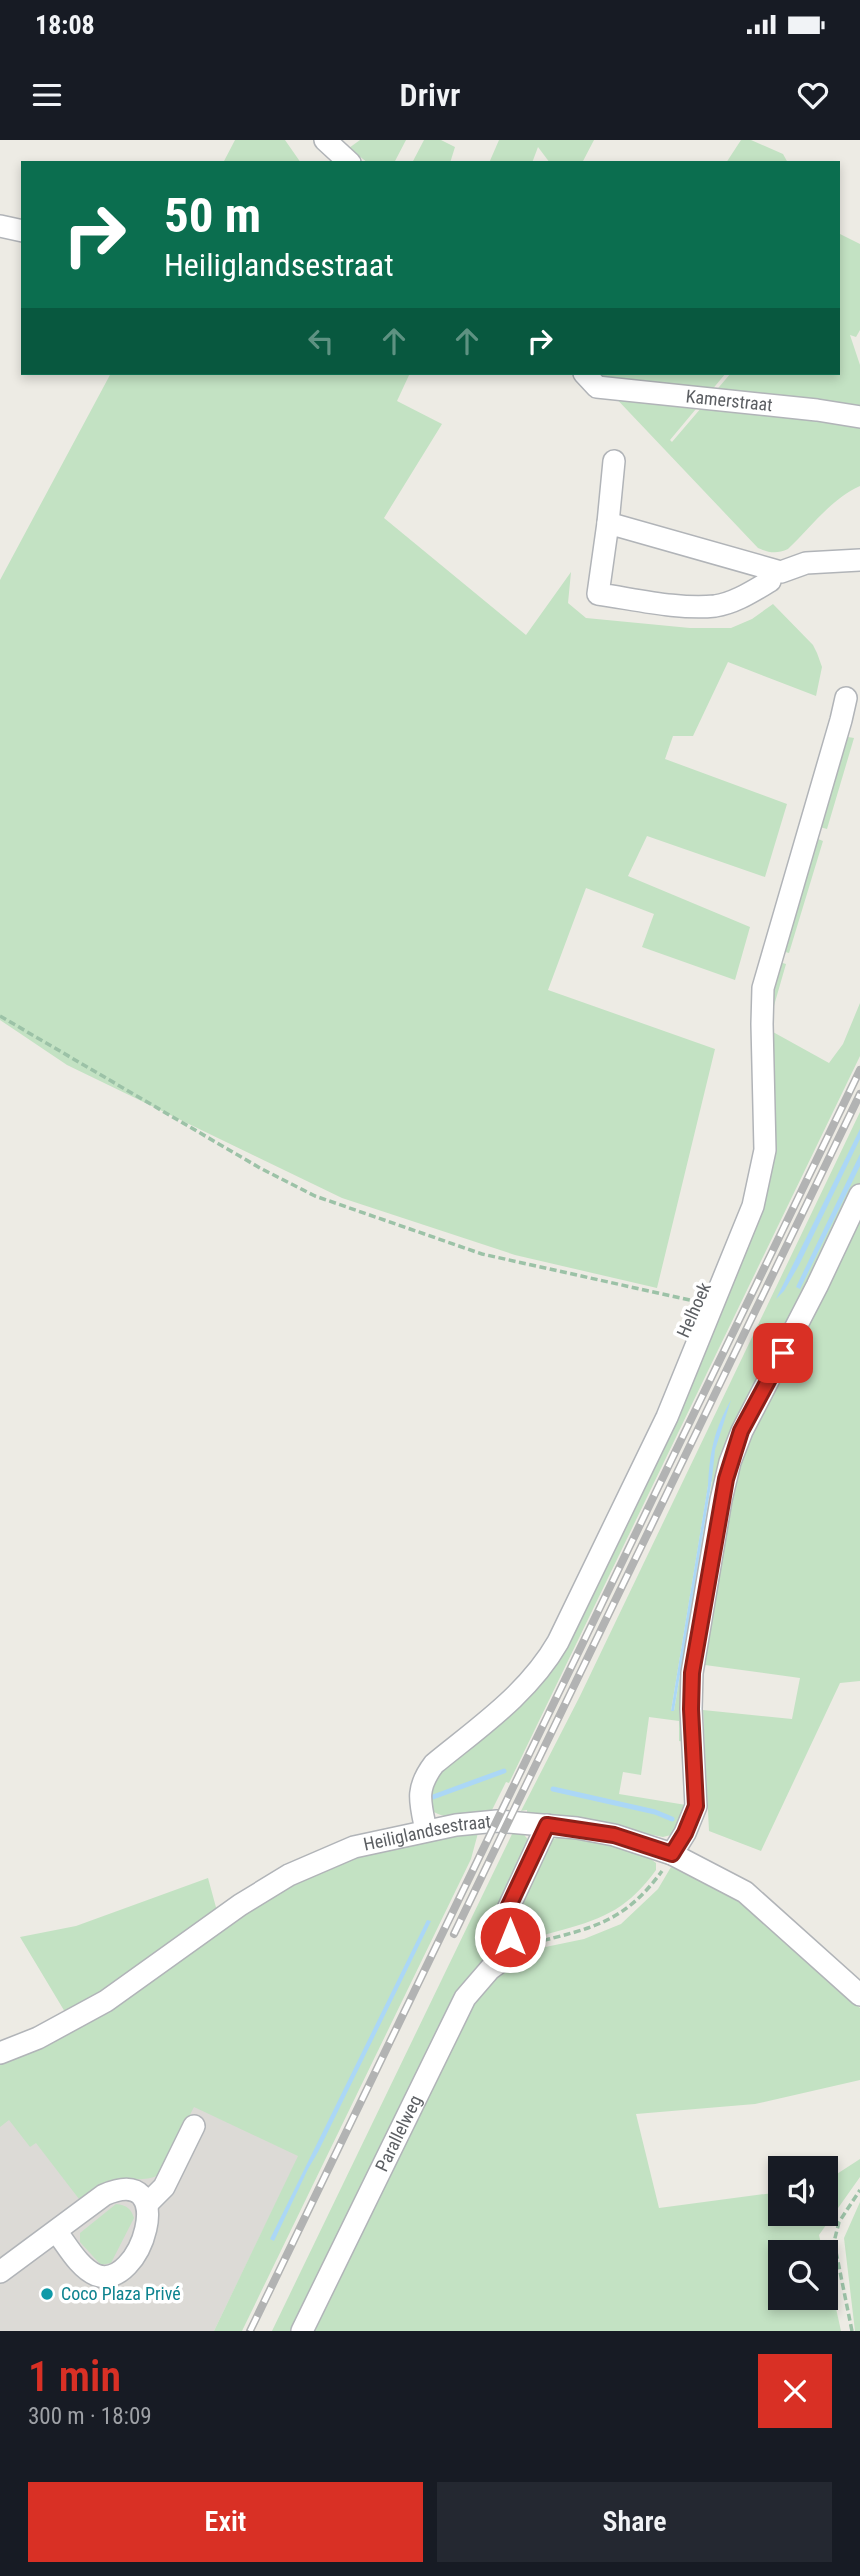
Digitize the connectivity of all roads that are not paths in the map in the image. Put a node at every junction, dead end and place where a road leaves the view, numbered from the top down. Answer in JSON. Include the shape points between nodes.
{"nodes":[{"id":1,"x":325,"y":140,"type":"edge"},
{"id":2,"x":348,"y":161,"type":"edge"},
{"id":3,"x":0,"y":226,"type":"edge"},
{"id":4,"x":21,"y":231,"type":"edge"},
{"id":5,"x":591,"y":380,"type":"edge"},
{"id":6,"x":860,"y":417,"type":"edge"},
{"id":7,"x":614,"y":461,"type":"dead end"},
{"id":8,"x":608,"y":523,"type":"junction"},
{"id":9,"x":860,"y":560,"type":"edge"},
{"id":10,"x":770,"y":581,"type":"dead end"},
{"id":11,"x":846,"y":698,"type":"dead end"},
{"id":12,"x":849,"y":729,"type":"edge"},
{"id":13,"x":860,"y":1195,"type":"edge"},
{"id":14,"x":547,"y":1825,"type":"junction"},
{"id":15,"x":426,"y":1830,"type":"junction"},
{"id":16,"x":672,"y":1854,"type":"junction"},
{"id":17,"x":860,"y":1995,"type":"edge"},
{"id":18,"x":0,"y":2053,"type":"edge"},
{"id":19,"x":194,"y":2126,"type":"dead end"},
{"id":20,"x":147,"y":2203,"type":"junction"},
{"id":21,"x":56,"y":2231,"type":"junction"},
{"id":22,"x":0,"y":2272,"type":"edge"},
{"id":23,"x":302,"y":2331,"type":"edge"}],
"edges":[{"from":1,"to":2,"type":"street"},
{"from":3,"to":4,"type":"street"},
{"from":5,"to":6,"type":"street","name":"Kamerstraat"},
{"from":7,"to":8,"type":"street"},
{"from":8,"to":9,"type":"street","via":[[781,572],[806,562]]},
{"from":8,"to":10,"type":"street","via":[[598,594],[716,606]]},
{"from":11,"to":12,"type":"street","name":"Helhoek"},
{"from":12,"to":15,"type":"street","name":"Helhoek","via":[[763,988],[766,1125],[754,1206],[667,1417],[549,1657],[520,1693],[426,1775],[419,1797]]},
{"from":13,"to":16,"type":"street","via":[[741,1431],[730,1462],[692,1673],[696,1806]]},
{"from":14,"to":15,"type":"street","name":"Heiliglandsestraat","via":[[497,1821]]},
{"from":14,"to":16,"type":"street","name":"Heiliglandsestraat","via":[[614,1835]]},
{"from":14,"to":23,"type":"street","name":"Parallelweg","via":[[507,1910],[516,1950],[490,1969],[465,1998]]},
{"from":15,"to":18,"type":"street","name":"Heiliglandsestraat","via":[[354,1847],[289,1875],[106,2001]]},
{"from":16,"to":17,"type":"street","name":"Heiliglandsestraat","via":[[745,1892]]},
{"from":19,"to":20,"type":"street","via":[[164,2187]]},
{"from":20,"to":21,"type":"street","via":[[136,2191],[118,2189]]},
{"from":20,"to":21,"type":"street","via":[[149,2223],[127,2268],[112,2277],[97,2276],[84,2268]]},
{"from":21,"to":22,"type":"street"}]}
